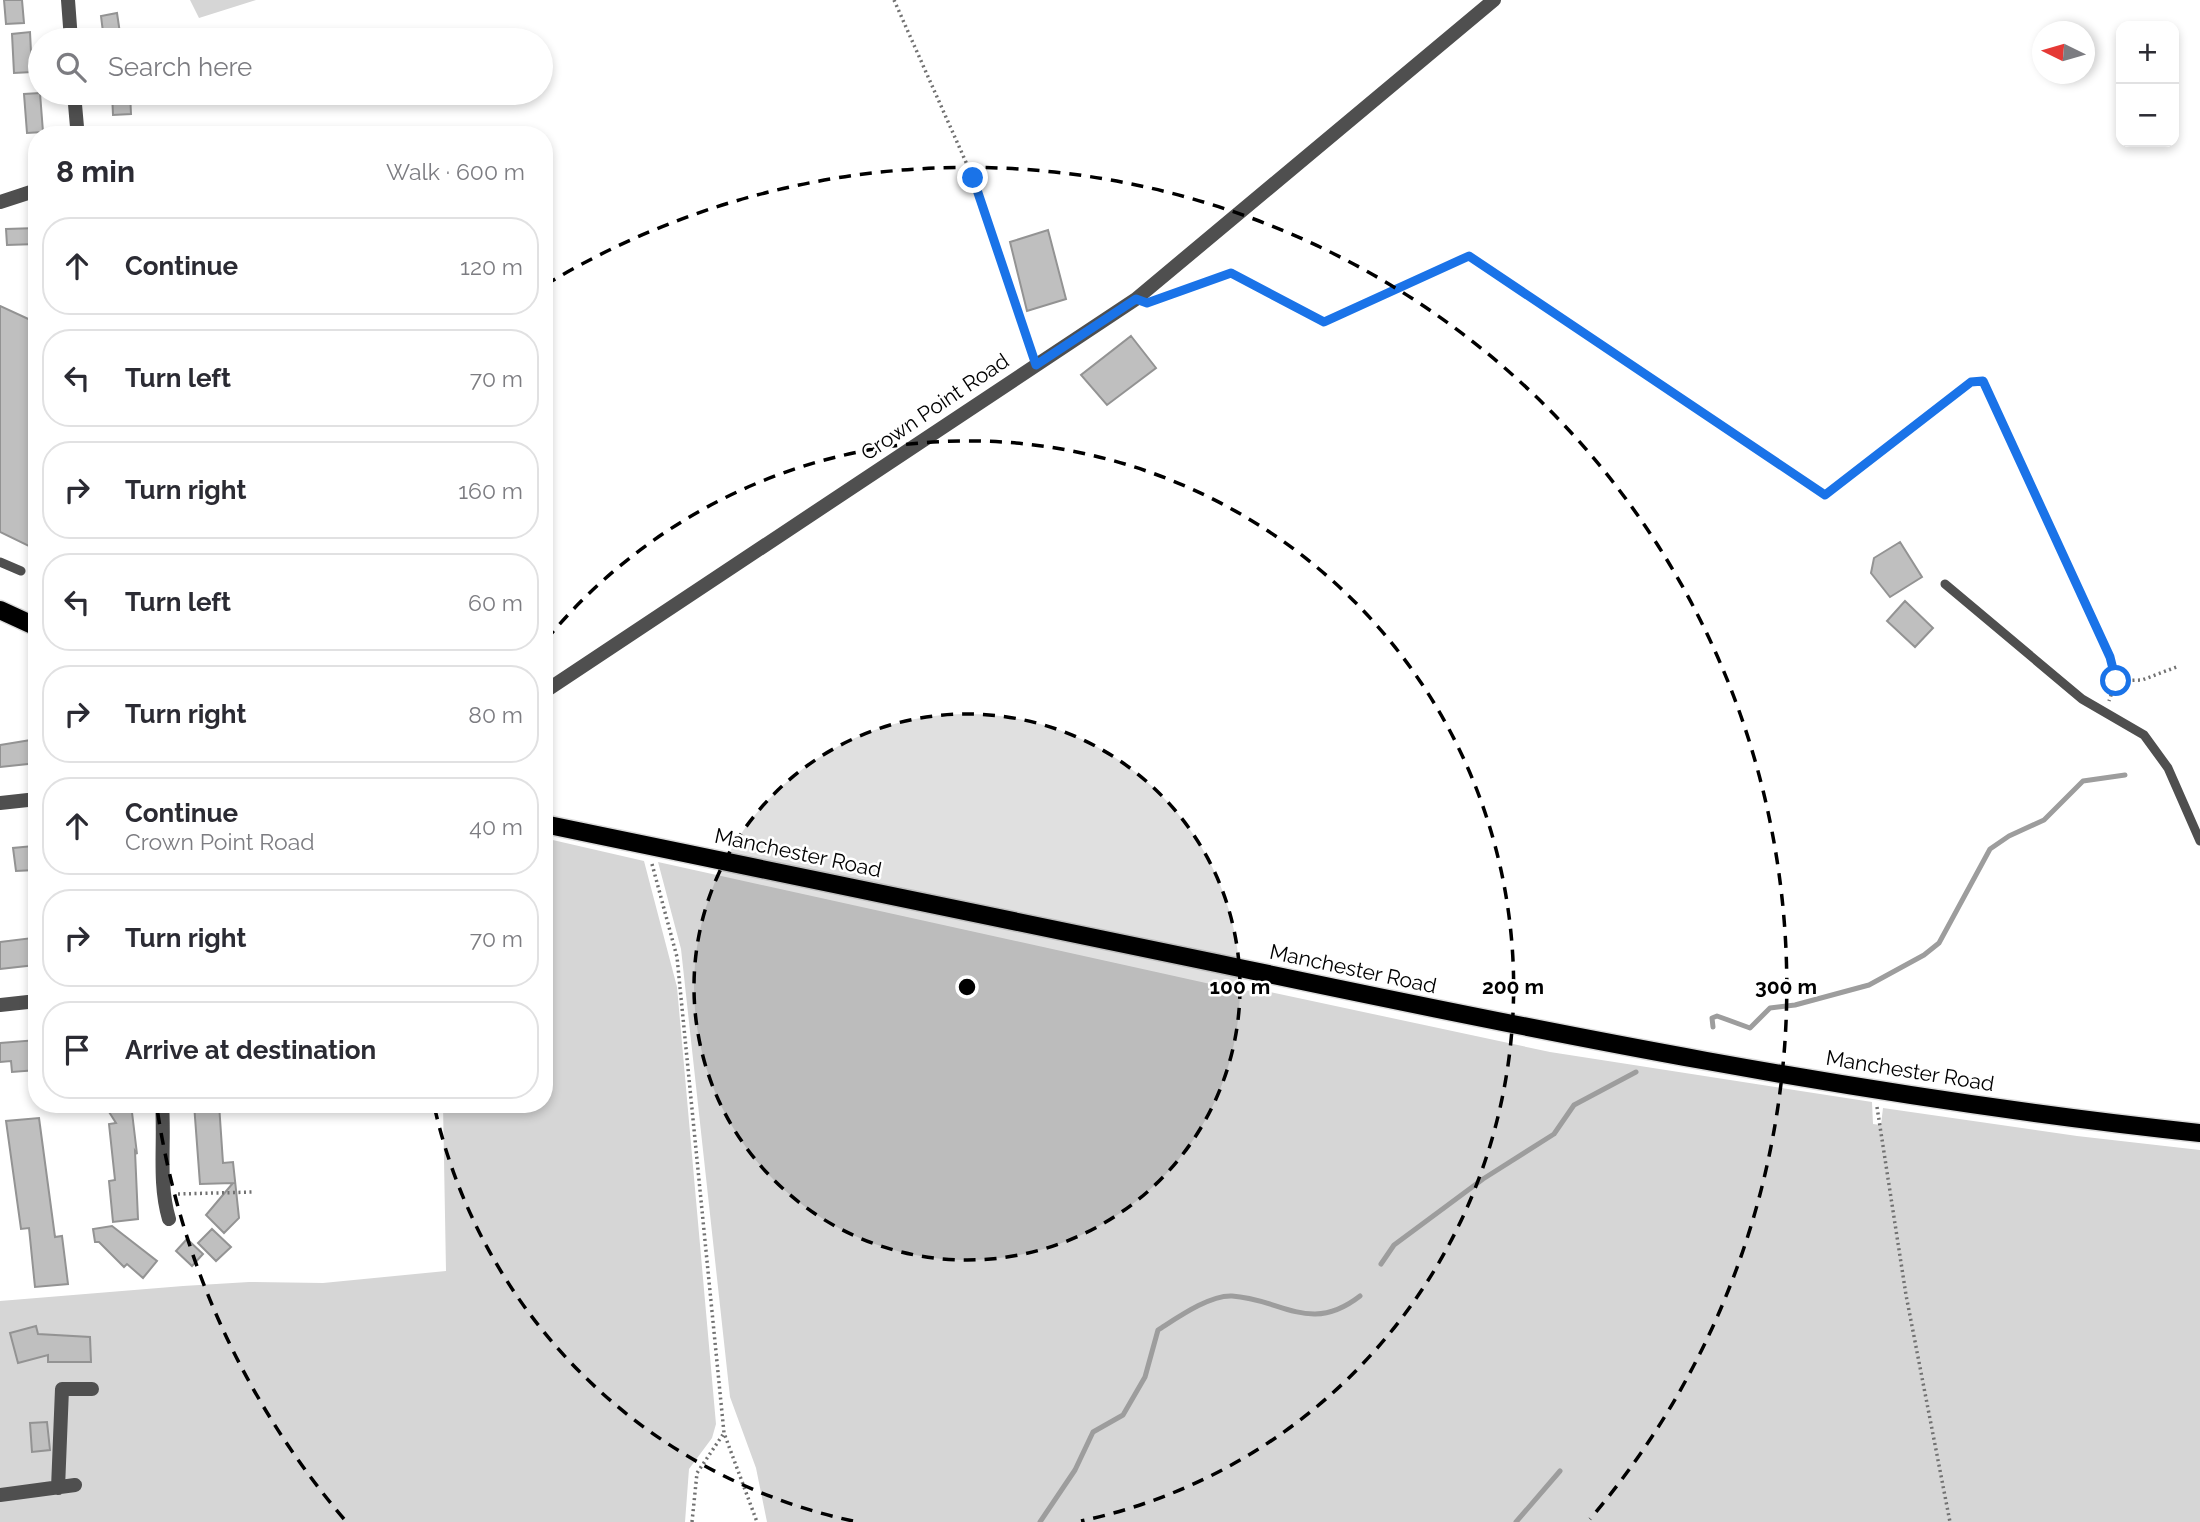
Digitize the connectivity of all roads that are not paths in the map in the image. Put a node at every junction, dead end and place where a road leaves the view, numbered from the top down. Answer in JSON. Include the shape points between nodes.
{"nodes":[{"id":1,"x":68,"y":0,"type":"edge"},
{"id":2,"x":1494,"y":0,"type":"edge"},
{"id":3,"x":70,"y":28,"type":"edge"},
{"id":4,"x":75,"y":105,"type":"edge"},
{"id":5,"x":77,"y":126,"type":"edge"},
{"id":6,"x":28,"y":193,"type":"edge"},
{"id":7,"x":0,"y":202,"type":"edge"},
{"id":8,"x":0,"y":562,"type":"edge"},
{"id":9,"x":21,"y":571,"type":"dead end"},
{"id":10,"x":1945,"y":584,"type":"dead end"},
{"id":11,"x":0,"y":610,"type":"edge"},
{"id":12,"x":28,"y":623,"type":"edge"},
{"id":13,"x":553,"y":686,"type":"edge"},
{"id":14,"x":28,"y":800,"type":"edge"},
{"id":15,"x":0,"y":803,"type":"edge"},
{"id":16,"x":553,"y":826,"type":"edge"},
{"id":17,"x":2200,"y":841,"type":"edge"},
{"id":18,"x":28,"y":1002,"type":"edge"},
{"id":19,"x":0,"y":1005,"type":"edge"},
{"id":20,"x":163,"y":1113,"type":"edge"},
{"id":21,"x":2200,"y":1133,"type":"edge"},
{"id":22,"x":169,"y":1219,"type":"dead end"},
{"id":23,"x":92,"y":1389,"type":"dead end"},
{"id":24,"x":75,"y":1485,"type":"dead end"},
{"id":25,"x":58,"y":1488,"type":"junction"},
{"id":26,"x":0,"y":1495,"type":"edge"}],
"edges":[{"from":1,"to":3,"type":"street"},
{"from":2,"to":13,"type":"street","name":"Crown Point Road","via":[[1167,275]]},
{"from":4,"to":5,"type":"street"},
{"from":6,"to":7,"type":"street"},
{"from":8,"to":9,"type":"lane"},
{"from":10,"to":17,"type":"lane","via":[[2082,699],[2144,735],[2168,768]]},
{"from":11,"to":12,"type":"main road"},
{"from":14,"to":15,"type":"street"},
{"from":16,"to":21,"type":"main road","name":"Manchester Road","via":[[1545,1032],[1875,1090]]},
{"from":18,"to":19,"type":"street"},
{"from":20,"to":22,"type":"street","via":[[162,1195]]},
{"from":23,"to":25,"type":"street","via":[[62,1388]]},
{"from":24,"to":25,"type":"street"},
{"from":25,"to":26,"type":"street"}]}
